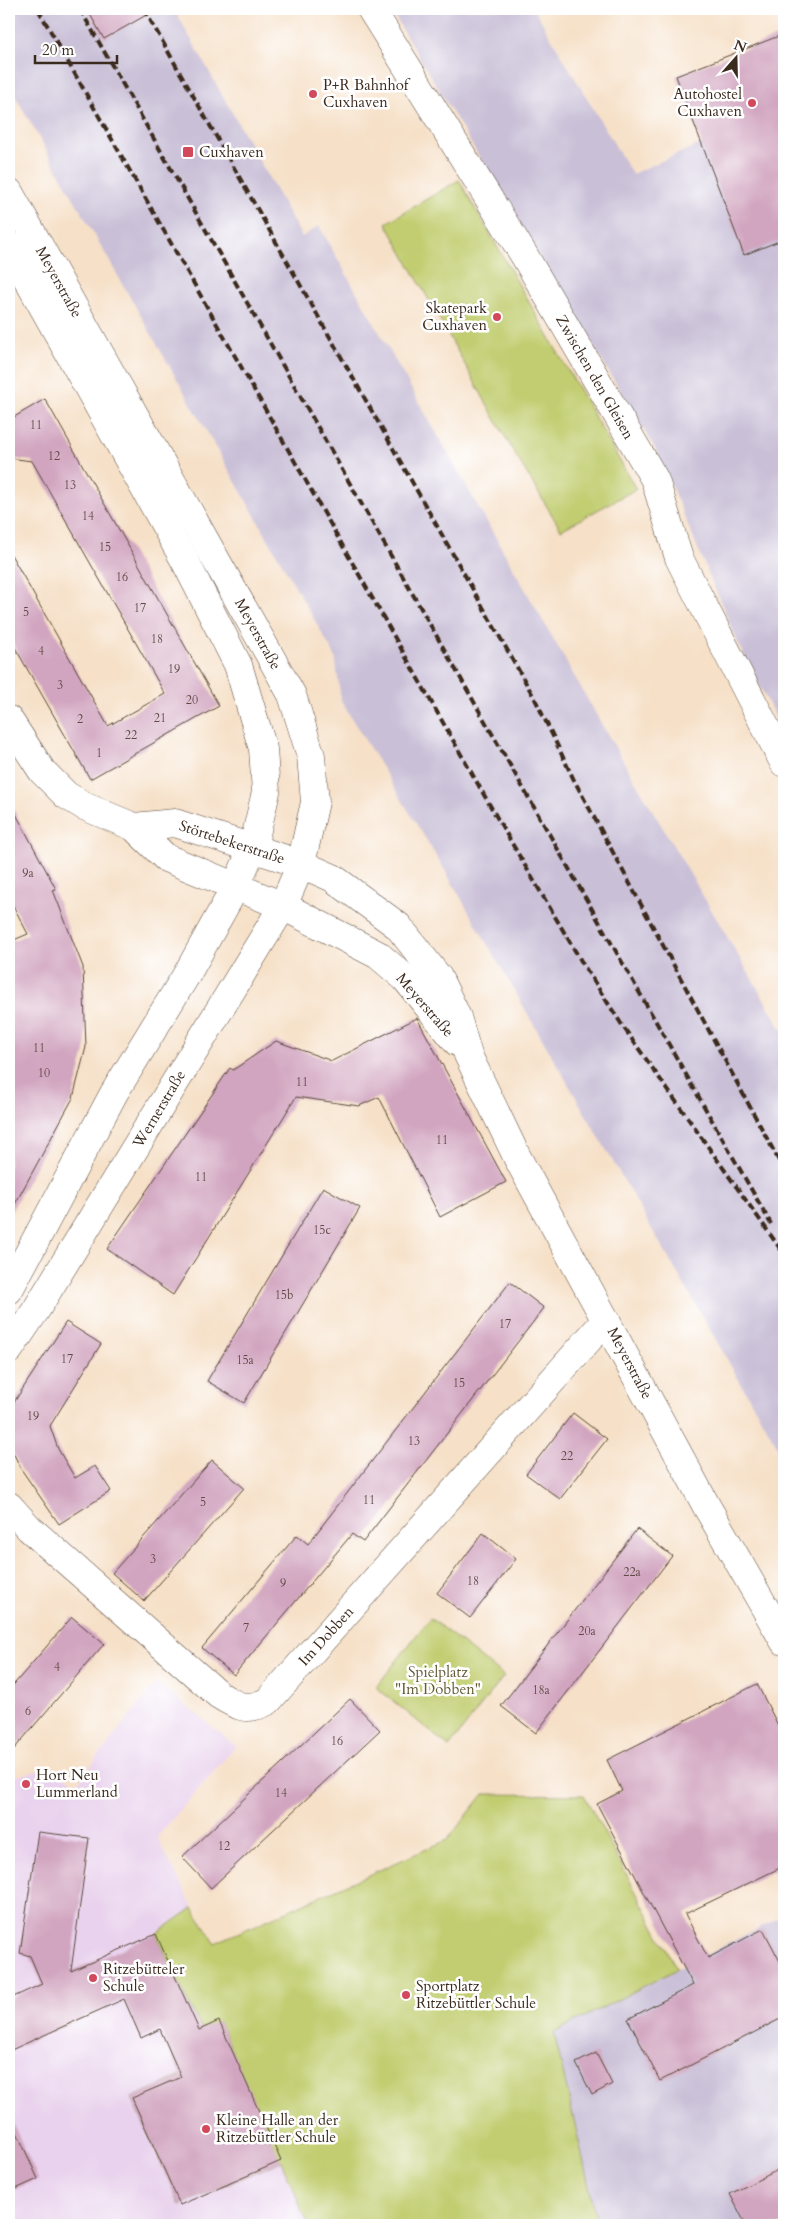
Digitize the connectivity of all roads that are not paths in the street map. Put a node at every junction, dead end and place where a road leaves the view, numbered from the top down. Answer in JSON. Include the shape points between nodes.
{"nodes":[{"id":1,"x":371,"y":9,"type":"edge"},
{"id":2,"x":9,"y":192,"type":"edge"},
{"id":3,"x":9,"y":246,"type":"edge"},
{"id":4,"x":9,"y":720,"type":"edge"},
{"id":5,"x":784,"y":763,"type":"edge"},
{"id":6,"x":134,"y":827,"type":"junction"},
{"id":7,"x":253,"y":847,"type":"junction"},
{"id":8,"x":300,"y":864,"type":"junction"},
{"id":9,"x":236,"y":886,"type":"junction"},
{"id":10,"x":283,"y":906,"type":"junction"},
{"id":11,"x":468,"y":1055,"type":"junction"},
{"id":12,"x":9,"y":1290,"type":"edge"},
{"id":13,"x":606,"y":1320,"type":"junction"},
{"id":14,"x":9,"y":1350,"type":"edge"},
{"id":15,"x":9,"y":1506,"type":"edge"},
{"id":16,"x":784,"y":1641,"type":"edge"}],
"edges":[{"from":1,"to":5,"type":"street","name":"Zwischen den Gleisen","via":[[524,255],[655,480],[679,558]]},
{"from":2,"to":8,"type":"street","name":"Meyerstraße","via":[[292,695],[311,756],[315,802]]},
{"from":3,"to":7,"type":"street","name":"Meyerstraße","via":[[185,561],[238,665],[263,749],[265,773],[265,801]]},
{"from":4,"to":6,"type":"street","name":"Störtebekerstraße","via":[[53,784],[84,806]]},
{"from":6,"to":7,"type":"street","name":"Störtebekerstraße","via":[[175,823]]},
{"from":6,"to":9,"type":"street","name":"Störtebekerstraße","via":[[166,858]]},
{"from":7,"to":8,"type":"street","name":"Störtebekerstraße"},
{"from":7,"to":9,"type":"street","name":"Meyerstraße"},
{"from":8,"to":10,"type":"street","name":"Wernerstraße"},
{"from":8,"to":11,"type":"street","name":"Meyerstraße","via":[[333,878],[398,926],[438,977]]},
{"from":9,"to":10,"type":"street","name":"Meyerstraße"},
{"from":9,"to":12,"type":"street","via":[[114,1093]]},
{"from":10,"to":11,"type":"street","name":"Meyerstraße","via":[[378,955],[405,978]]},
{"from":10,"to":14,"type":"street","name":"Wernerstraße"},
{"from":11,"to":13,"type":"street","name":"Meyerstraße","via":[[518,1157]]},
{"from":13,"to":15,"type":"street","name":"Im Dobben","via":[[274,1694],[255,1708],[241,1707],[219,1695],[29,1528]]},
{"from":13,"to":16,"type":"street","name":"Meyerstraße"}]}
